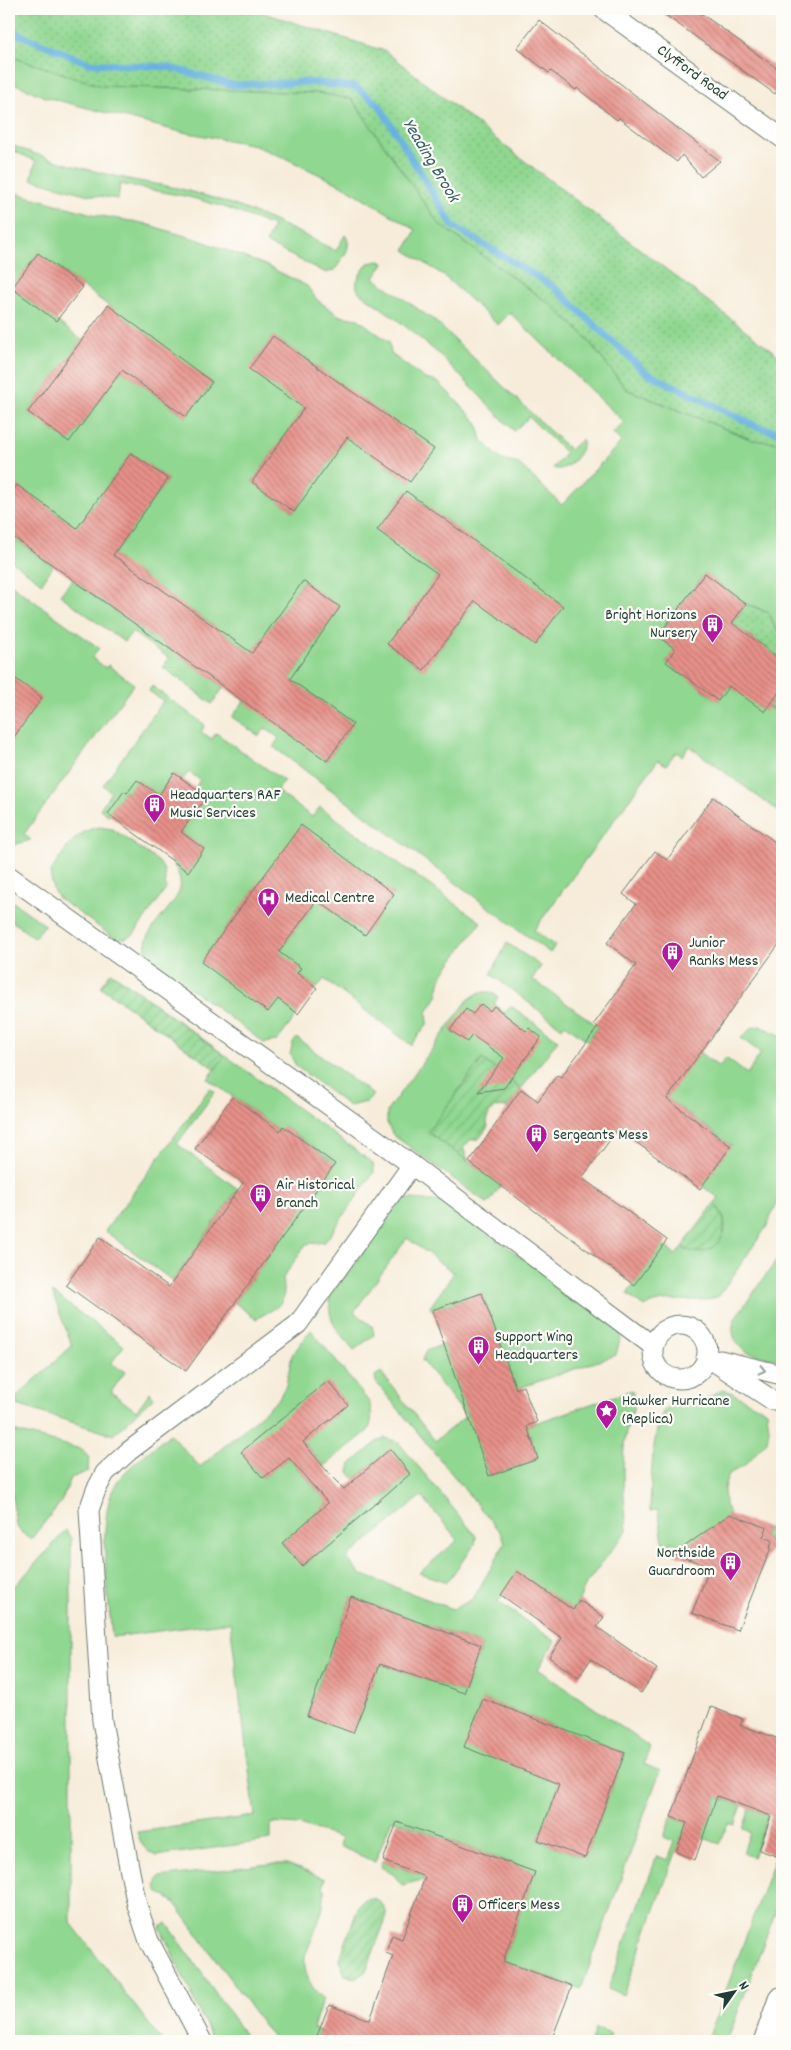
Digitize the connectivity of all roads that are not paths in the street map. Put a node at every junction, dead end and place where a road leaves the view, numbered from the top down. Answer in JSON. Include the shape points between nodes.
{"nodes":[{"id":1,"x":603,"y":9,"type":"edge"},
{"id":2,"x":782,"y":138,"type":"edge"},
{"id":3,"x":9,"y":876,"type":"edge"},
{"id":4,"x":412,"y":1165,"type":"junction"},
{"id":5,"x":653,"y":1346,"type":"junction"},
{"id":6,"x":707,"y":1357,"type":"junction"},
{"id":7,"x":782,"y":1375,"type":"edge"},
{"id":8,"x":782,"y":1400,"type":"edge"},
{"id":9,"x":782,"y":2001,"type":"edge"},
{"id":10,"x":202,"y":2041,"type":"edge"},
{"id":11,"x":768,"y":2041,"type":"edge"}],
"edges":[{"from":1,"to":2,"type":"street","name":"Clyfford Road"},
{"from":3,"to":4,"type":"street"},
{"from":4,"to":5,"type":"street"},
{"from":4,"to":10,"type":"street","via":[[298,1324],[129,1451],[105,1473],[89,1510],[102,1721],[137,1905],[149,1941]]},
{"from":5,"to":6,"type":"street","via":[[656,1338],[669,1327],[686,1326],[700,1334]]},
{"from":5,"to":6,"type":"street","via":[[657,1368],[677,1380],[700,1371]]},
{"from":6,"to":7,"type":"street","one_way":true},
{"from":6,"to":8,"type":"street","via":[[772,1400]]},
{"from":9,"to":11,"type":"main road"}]}
